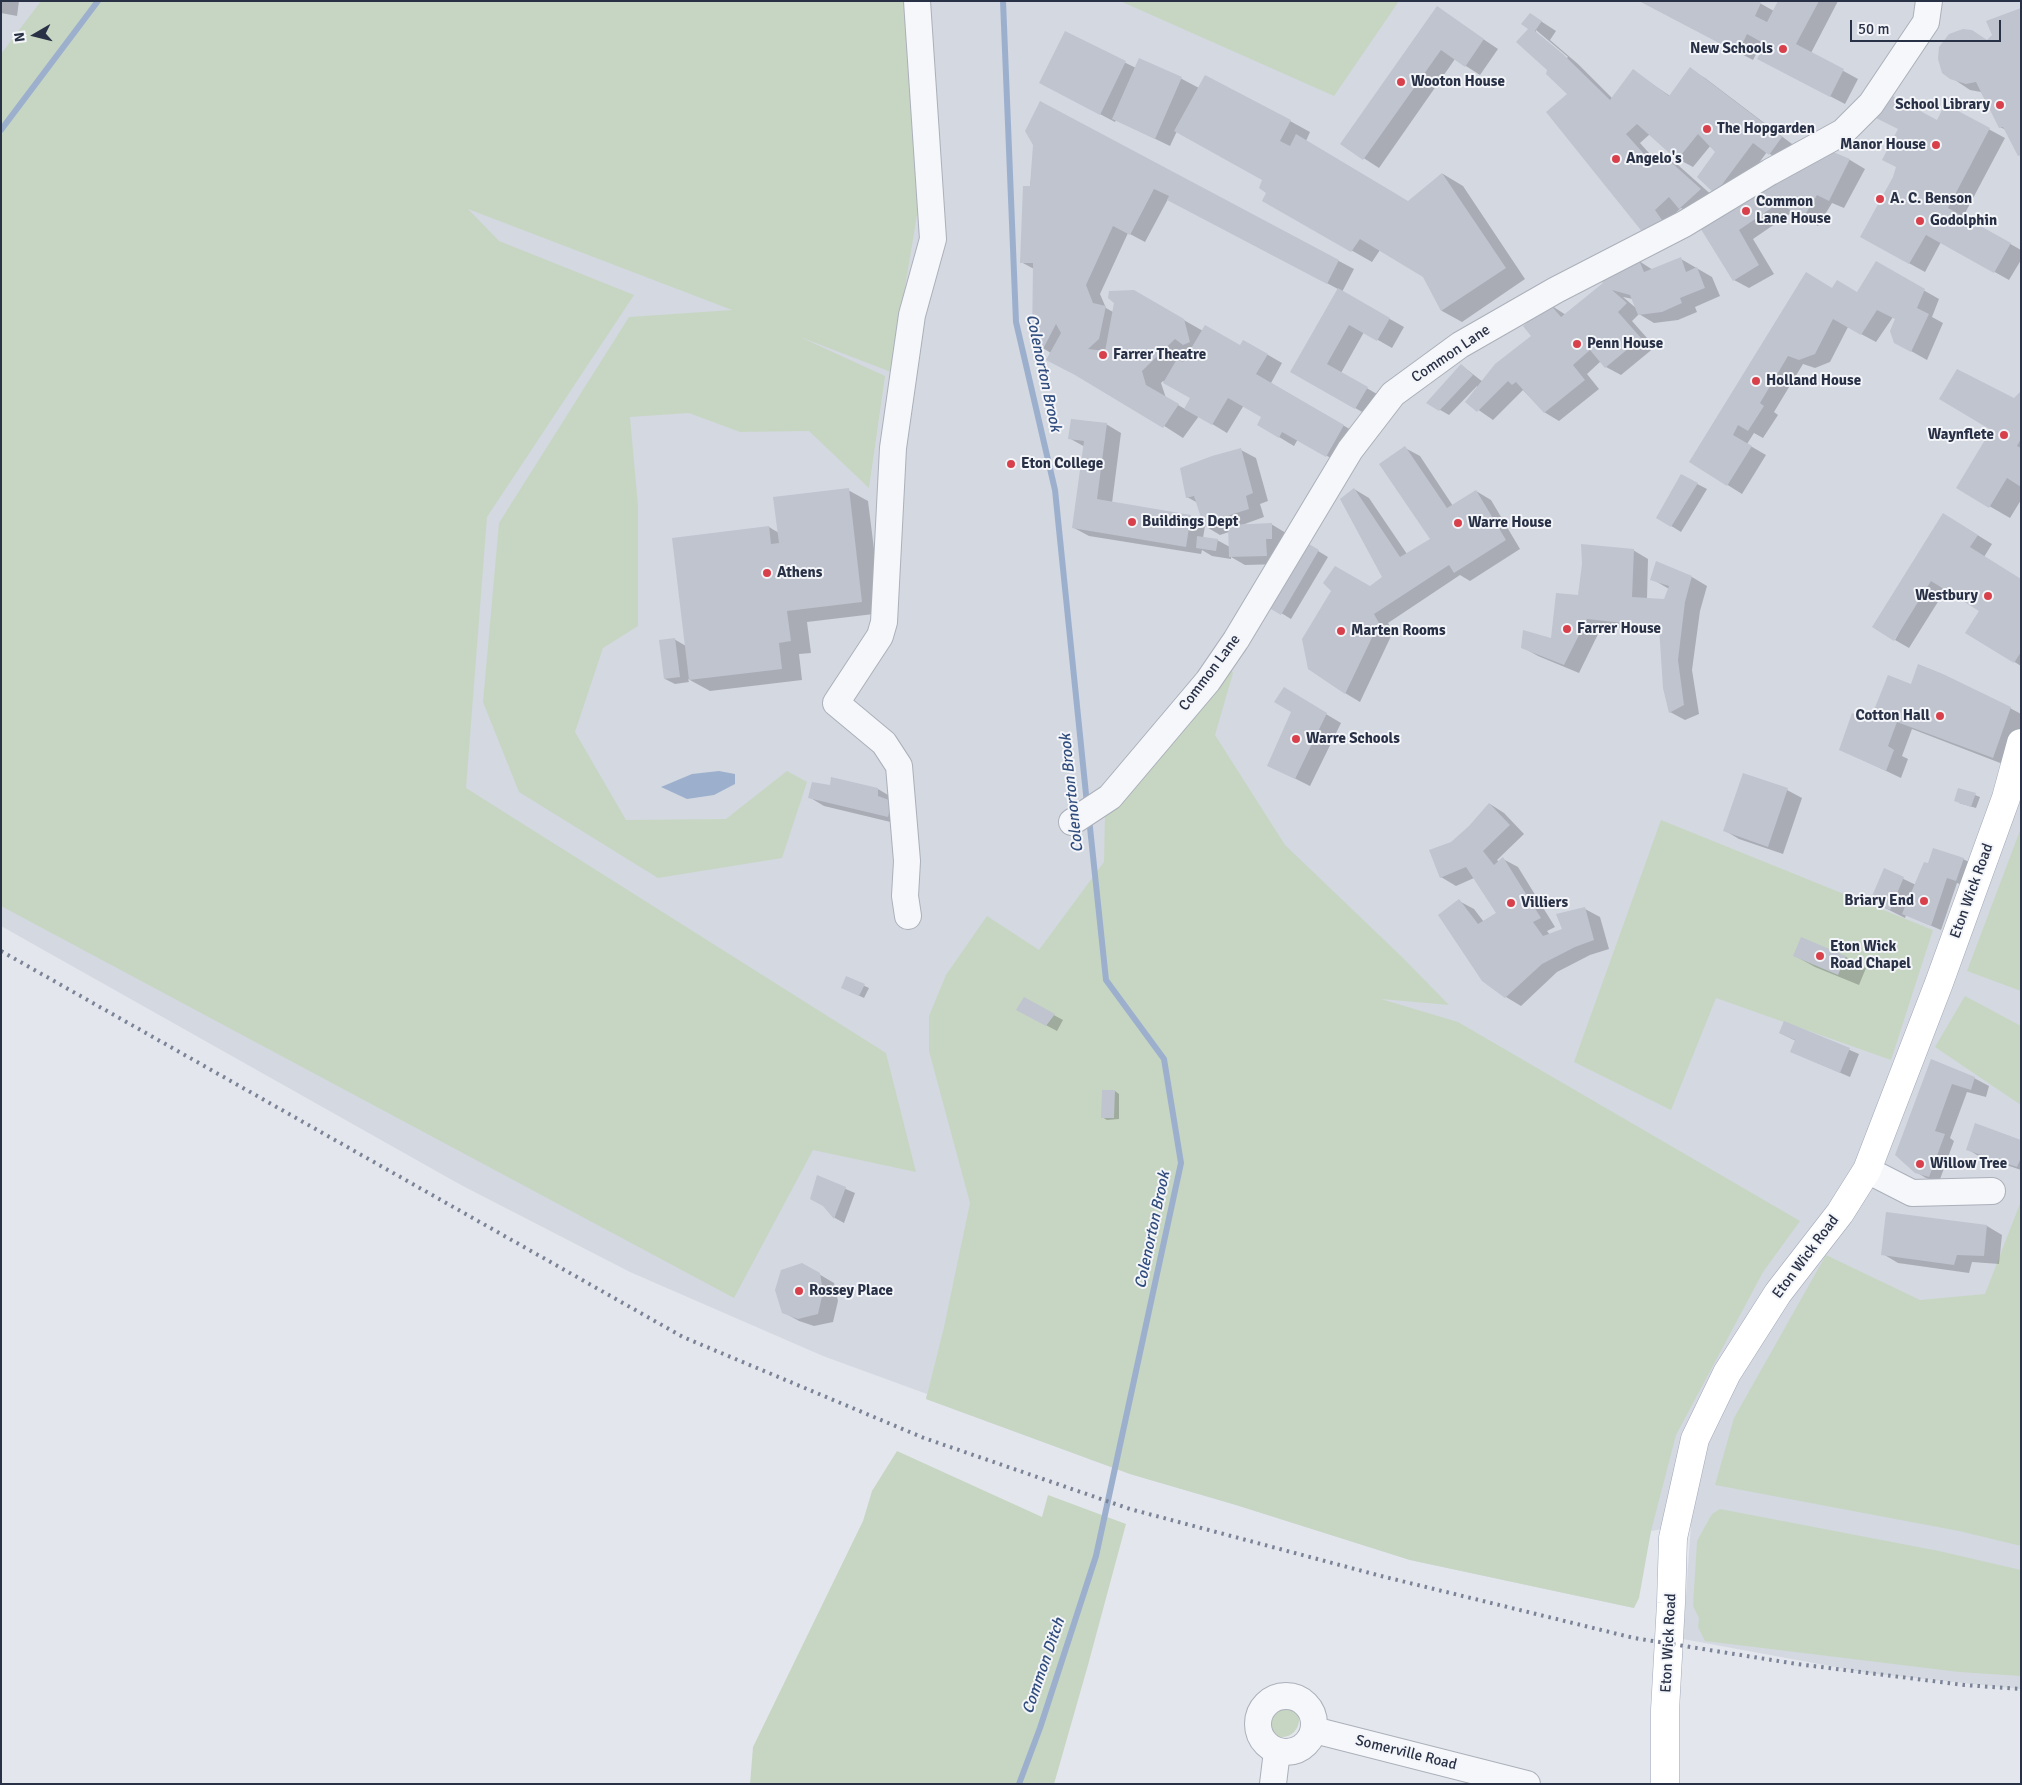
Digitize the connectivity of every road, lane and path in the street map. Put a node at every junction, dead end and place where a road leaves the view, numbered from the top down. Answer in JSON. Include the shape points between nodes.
{"nodes":[{"id":1,"x":917,"y":1,"type":"edge"},
{"id":2,"x":1929,"y":1,"type":"edge"},
{"id":3,"x":2021,"y":743,"type":"edge"},
{"id":4,"x":1072,"y":822,"type":"dead end"},
{"id":5,"x":908,"y":916,"type":"dead end"},
{"id":6,"x":1867,"y":1170,"type":"junction"},
{"id":7,"x":1992,"y":1191,"type":"dead end"},
{"id":8,"x":1314,"y":1730,"type":"junction"},
{"id":9,"x":1277,"y":1751,"type":"junction"},
{"id":10,"x":1273,"y":1784,"type":"edge"},
{"id":11,"x":1527,"y":1784,"type":"edge"},
{"id":12,"x":1665,"y":1784,"type":"edge"}],
"edges":[{"from":1,"to":5,"type":"street","via":[[934,239],[912,315],[893,448],[884,622],[880,636],[836,703],[884,743],[899,766]]},
{"from":2,"to":4,"type":"street","name":"Common Lane","via":[[1926,22],[1871,104],[1843,132],[1684,224],[1468,340],[1394,394],[1350,450],[1231,648],[1208,680],[1110,797]]},
{"from":3,"to":6,"type":"main road","name":"Eton Wick Road","via":[[2006,798]]},
{"from":6,"to":7,"type":"street","via":[[1912,1193]]},
{"from":6,"to":12,"type":"main road","name":"Eton Wick Road","via":[[1840,1213],[1778,1293],[1727,1372],[1695,1439],[1673,1538]]},
{"from":8,"to":9,"type":"street","via":[[1298,1750]]},
{"from":8,"to":9,"type":"street","via":[[1311,1710],[1301,1700],[1284,1695],[1270,1700],[1258,1716],[1258,1730],[1264,1742]]},
{"from":8,"to":11,"type":"street","name":"Somerville Road"},
{"from":9,"to":10,"type":"street"}]}
